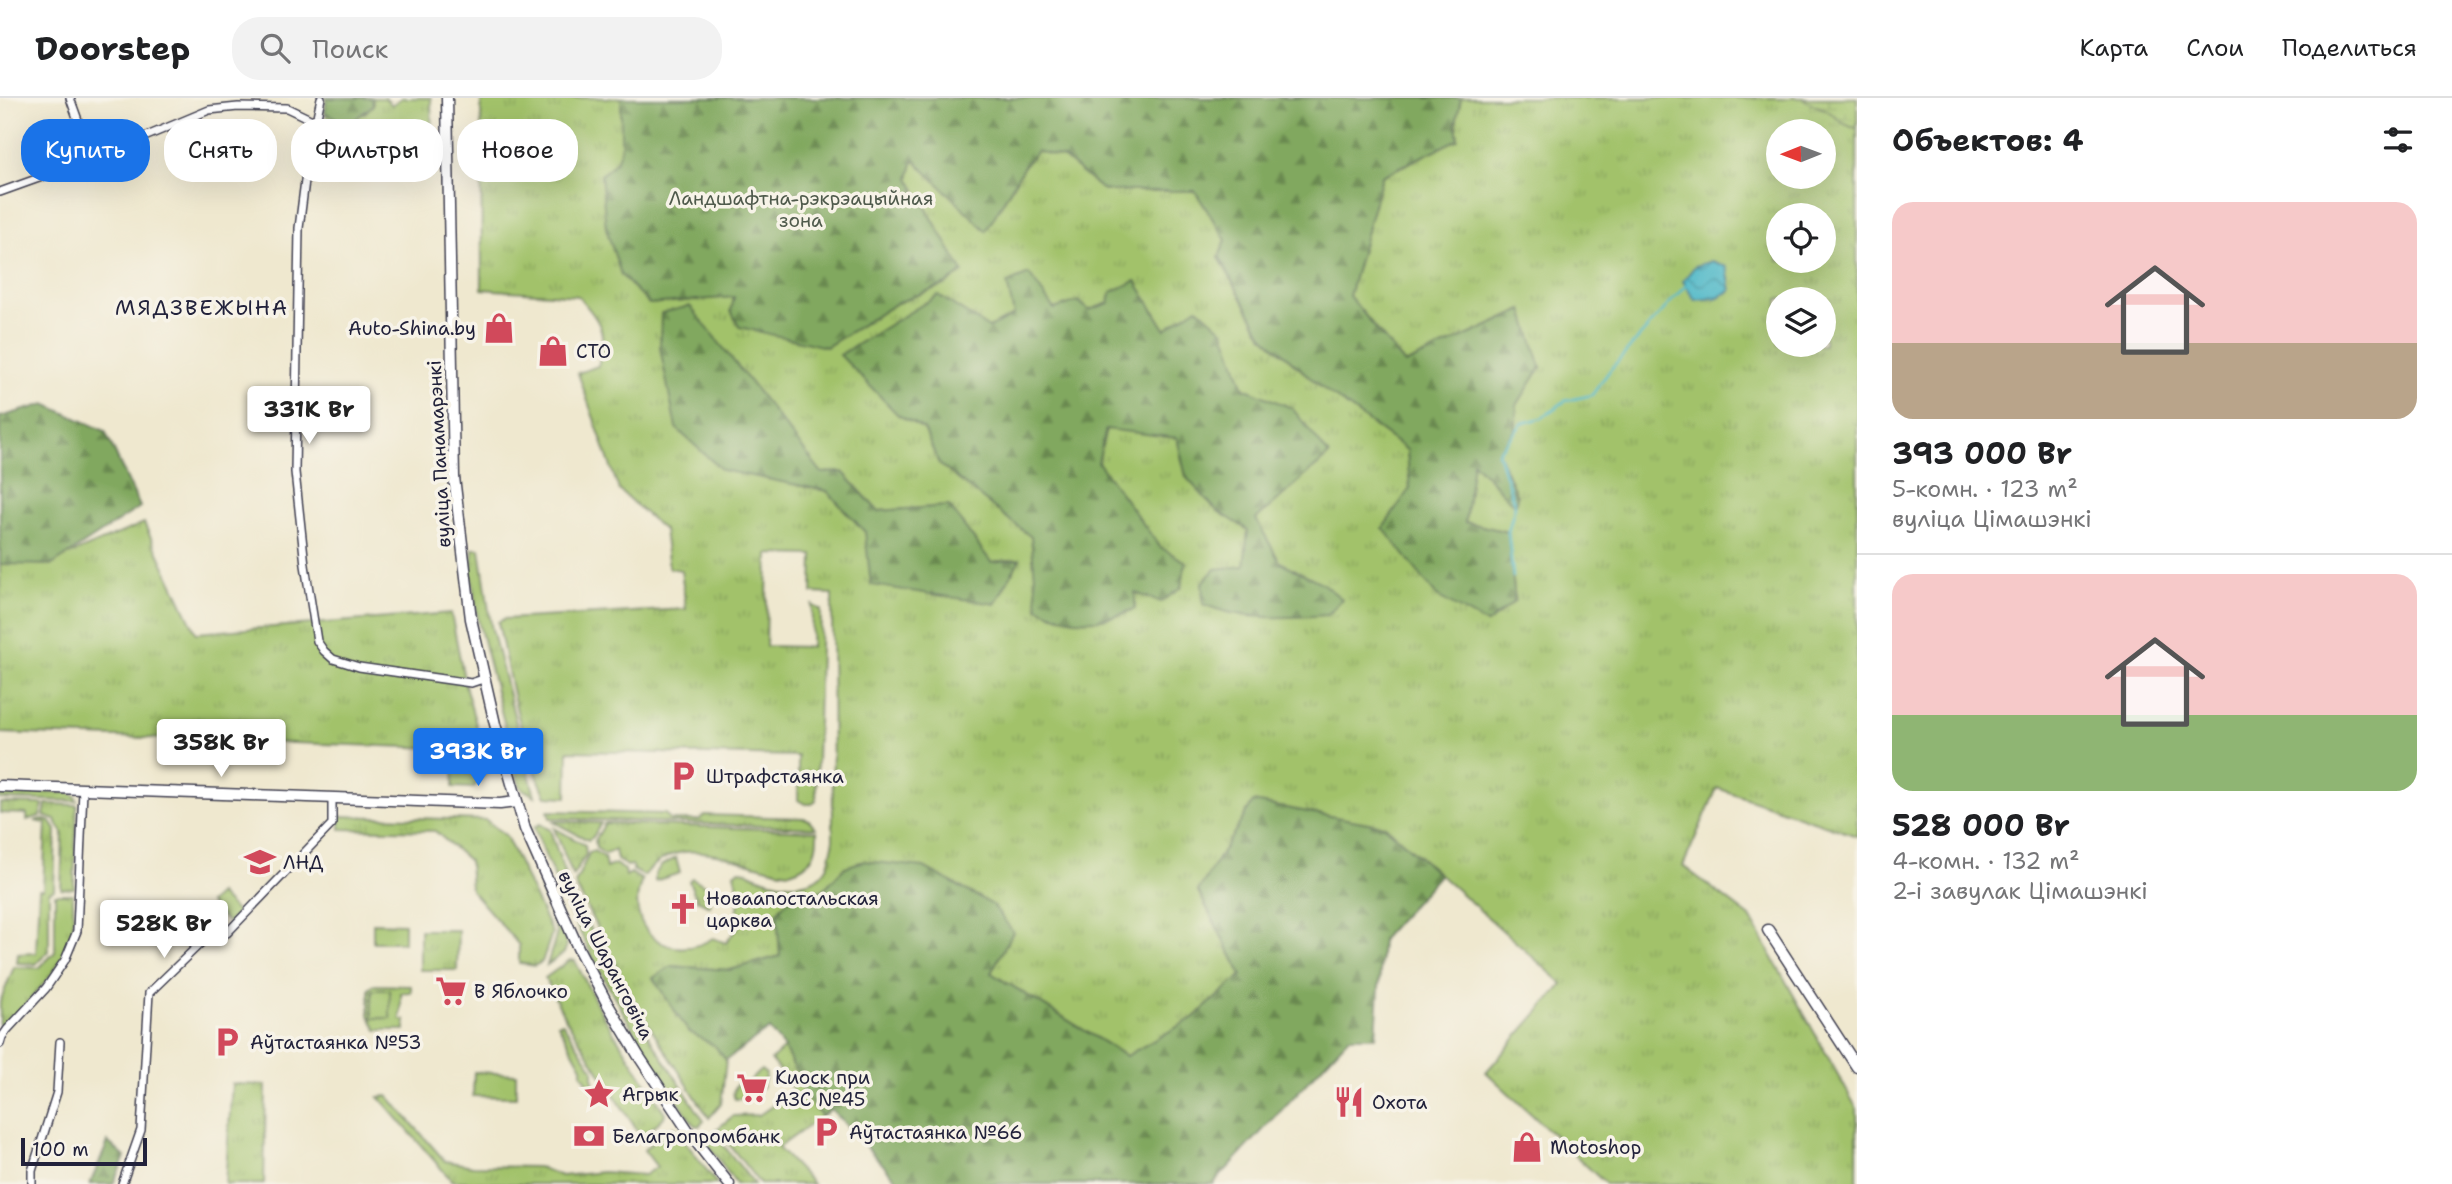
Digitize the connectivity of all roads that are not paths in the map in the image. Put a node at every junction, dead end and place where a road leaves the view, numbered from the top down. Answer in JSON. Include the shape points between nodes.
{"nodes":[{"id":1,"x":70,"y":98,"type":"edge"},
{"id":2,"x":321,"y":98,"type":"edge"},
{"id":3,"x":447,"y":98,"type":"edge"},
{"id":4,"x":78,"y":119,"type":"edge"},
{"id":5,"x":311,"y":119,"type":"edge"},
{"id":6,"x":316,"y":119,"type":"edge"},
{"id":7,"x":150,"y":135,"type":"edge"},
{"id":8,"x":443,"y":150,"type":"edge"},
{"id":9,"x":448,"y":150,"type":"junction"},
{"id":10,"x":28,"y":182,"type":"edge"},
{"id":11,"x":305,"y":182,"type":"edge"},
{"id":12,"x":0,"y":192,"type":"edge"},
{"id":13,"x":483,"y":678,"type":"junction"},
{"id":14,"x":0,"y":786,"type":"edge"},
{"id":15,"x":83,"y":790,"type":"junction"},
{"id":16,"x":332,"y":797,"type":"junction"},
{"id":17,"x":516,"y":802,"type":"junction"},
{"id":18,"x":1768,"y":930,"type":"dead end"},
{"id":19,"x":60,"y":1042,"type":"dead end"},
{"id":20,"x":0,"y":1044,"type":"edge"},
{"id":21,"x":1857,"y":1067,"type":"edge"},
{"id":22,"x":32,"y":1184,"type":"edge"},
{"id":23,"x":122,"y":1184,"type":"edge"},
{"id":24,"x":729,"y":1184,"type":"edge"}],
"edges":[{"from":1,"to":4,"type":"street"},
{"from":2,"to":6,"type":"street"},
{"from":3,"to":9,"type":"main road","name":"вуліца Панамарэнкі"},
{"from":5,"to":7,"type":"street","via":[[287,107],[237,107],[209,110]]},
{"from":8,"to":9,"type":"street"},
{"from":9,"to":13,"type":"main road","name":"вуліца Панамарэнкі","via":[[454,477]]},
{"from":10,"to":12,"type":"street"},
{"from":11,"to":13,"type":"street","via":[[299,228],[295,471],[317,641],[333,659],[359,667],[471,683]]},
{"from":13,"to":17,"type":"main road","name":"вуліца Панамарэнкі"},
{"from":14,"to":15,"type":"main road"},
{"from":15,"to":16,"type":"main road"},
{"from":15,"to":20,"type":"street","via":[[73,946]]},
{"from":16,"to":17,"type":"main road"},
{"from":16,"to":23,"type":"street","via":[[332,824],[300,859],[227,933],[205,939],[149,993],[141,1130]]},
{"from":17,"to":24,"type":"main road","name":"вуліца Шаранговіча","via":[[545,876],[607,1003],[675,1112]]},
{"from":18,"to":21,"type":"main road"},
{"from":19,"to":22,"type":"street","via":[[57,1092]]}]}
